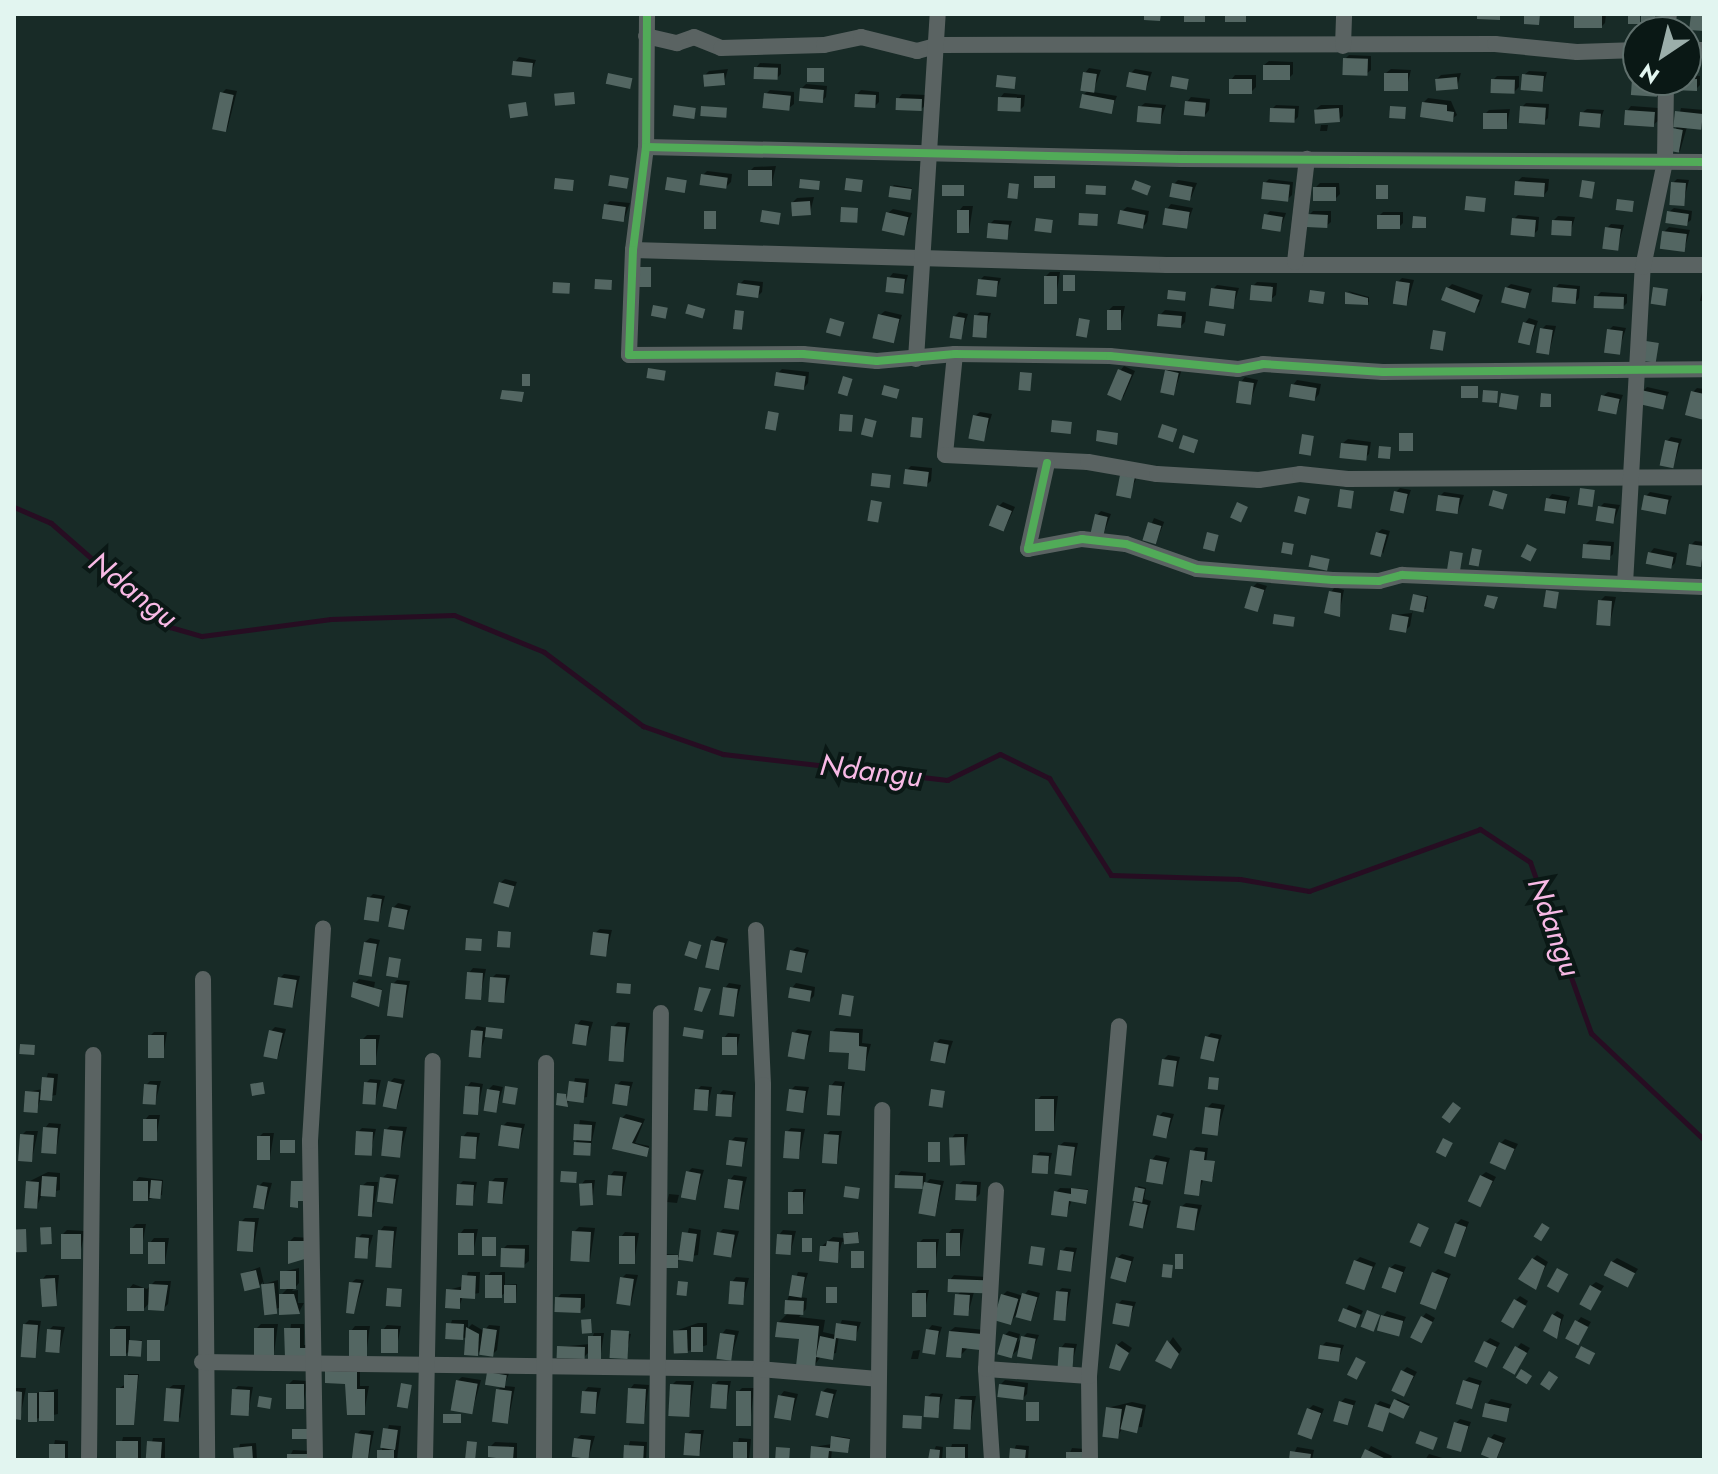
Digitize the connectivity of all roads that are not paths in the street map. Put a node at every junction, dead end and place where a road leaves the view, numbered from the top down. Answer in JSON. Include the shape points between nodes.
{"nodes":[{"id":1,"x":647,"y":14,"type":"edge"},
{"id":2,"x":938,"y":14,"type":"edge"},
{"id":3,"x":1344,"y":14,"type":"edge"},
{"id":4,"x":646,"y":36,"type":"junction"},
{"id":5,"x":940,"y":45,"type":"junction"},
{"id":6,"x":1343,"y":46,"type":"junction"},
{"id":7,"x":1622,"y":51,"type":"edge"},
{"id":8,"x":1666,"y":96,"type":"edge"},
{"id":9,"x":646,"y":147,"type":"junction"},
{"id":10,"x":928,"y":152,"type":"junction"},
{"id":11,"x":1307,"y":159,"type":"junction"},
{"id":12,"x":1665,"y":162,"type":"junction"},
{"id":13,"x":1704,"y":162,"type":"edge"},
{"id":14,"x":633,"y":250,"type":"junction"},
{"id":15,"x":918,"y":259,"type":"junction"},
{"id":16,"x":1295,"y":262,"type":"junction"},
{"id":17,"x":1704,"y":265,"type":"edge"},
{"id":18,"x":1643,"y":267,"type":"junction"},
{"id":19,"x":955,"y":354,"type":"junction"},
{"id":20,"x":916,"y":359,"type":"junction"},
{"id":21,"x":1637,"y":368,"type":"junction"},
{"id":22,"x":1704,"y":369,"type":"edge"},
{"id":23,"x":1047,"y":463,"type":"junction"},
{"id":24,"x":1704,"y":477,"type":"edge"},
{"id":25,"x":1632,"y":478,"type":"junction"},
{"id":26,"x":1625,"y":584,"type":"junction"},
{"id":27,"x":1704,"y":587,"type":"edge"},
{"id":28,"x":323,"y":928,"type":"dead end"},
{"id":29,"x":756,"y":930,"type":"dead end"},
{"id":30,"x":203,"y":979,"type":"dead end"},
{"id":31,"x":661,"y":1013,"type":"dead end"},
{"id":32,"x":1119,"y":1026,"type":"dead end"},
{"id":33,"x":93,"y":1055,"type":"dead end"},
{"id":34,"x":433,"y":1061,"type":"dead end"},
{"id":35,"x":546,"y":1063,"type":"dead end"},
{"id":36,"x":882,"y":1110,"type":"dead end"},
{"id":37,"x":996,"y":1190,"type":"dead end"},
{"id":38,"x":202,"y":1362,"type":"junction"},
{"id":39,"x":426,"y":1363,"type":"junction"},
{"id":40,"x":544,"y":1365,"type":"junction"},
{"id":41,"x":313,"y":1366,"type":"junction"},
{"id":42,"x":656,"y":1367,"type":"junction"},
{"id":43,"x":760,"y":1369,"type":"junction"},
{"id":44,"x":986,"y":1369,"type":"junction"},
{"id":45,"x":1089,"y":1376,"type":"junction"},
{"id":46,"x":878,"y":1379,"type":"junction"},
{"id":47,"x":89,"y":1460,"type":"edge"},
{"id":48,"x":207,"y":1460,"type":"edge"},
{"id":49,"x":315,"y":1460,"type":"edge"},
{"id":50,"x":425,"y":1460,"type":"edge"},
{"id":51,"x":544,"y":1460,"type":"edge"},
{"id":52,"x":657,"y":1460,"type":"edge"},
{"id":53,"x":761,"y":1460,"type":"edge"},
{"id":54,"x":878,"y":1460,"type":"edge"},
{"id":55,"x":992,"y":1460,"type":"edge"},
{"id":56,"x":1090,"y":1460,"type":"edge"}],
"edges":[{"from":1,"to":4,"type":"street"},
{"from":2,"to":5,"type":"street"},
{"from":3,"to":6,"type":"street"},
{"from":4,"to":5,"type":"street","via":[[677,43],[694,37],[721,48],[824,45],[861,37],[901,49]]},
{"from":4,"to":9,"type":"street"},
{"from":5,"to":6,"type":"street"},
{"from":5,"to":10,"type":"street","via":[[930,74]]},
{"from":6,"to":7,"type":"street","via":[[1495,44]]},
{"from":8,"to":12,"type":"street"},
{"from":9,"to":10,"type":"street"},
{"from":9,"to":14,"type":"street"},
{"from":10,"to":11,"type":"street"},
{"from":10,"to":15,"type":"street"},
{"from":11,"to":12,"type":"street"},
{"from":11,"to":16,"type":"street"},
{"from":12,"to":13,"type":"street"},
{"from":12,"to":18,"type":"street"},
{"from":14,"to":15,"type":"street"},
{"from":14,"to":20,"type":"street","via":[[629,355]]},
{"from":15,"to":16,"type":"street"},
{"from":15,"to":20,"type":"street"},
{"from":16,"to":18,"type":"street"},
{"from":17,"to":18,"type":"street"},
{"from":18,"to":21,"type":"street"},
{"from":19,"to":20,"type":"street"},
{"from":19,"to":21,"type":"street","via":[[1383,372]]},
{"from":19,"to":23,"type":"street","via":[[945,455]]},
{"from":21,"to":22,"type":"street"},
{"from":21,"to":25,"type":"street"},
{"from":23,"to":25,"type":"street","via":[[1088,462],[1157,474],[1259,480],[1300,474],[1348,479]]},
{"from":23,"to":26,"type":"street","via":[[1028,549],[1082,539],[1126,544],[1197,569],[1248,574]]},
{"from":24,"to":25,"type":"street"},
{"from":25,"to":26,"type":"street"},
{"from":26,"to":27,"type":"street"},
{"from":28,"to":41,"type":"street","via":[[310,1141]]},
{"from":29,"to":43,"type":"street","via":[[763,1085]]},
{"from":30,"to":38,"type":"street"},
{"from":31,"to":42,"type":"street"},
{"from":32,"to":45,"type":"street"},
{"from":33,"to":47,"type":"street"},
{"from":34,"to":39,"type":"street"},
{"from":35,"to":40,"type":"street"},
{"from":36,"to":46,"type":"street"},
{"from":37,"to":44,"type":"street"},
{"from":38,"to":41,"type":"street"},
{"from":38,"to":48,"type":"street"},
{"from":39,"to":40,"type":"street"},
{"from":39,"to":41,"type":"street"},
{"from":39,"to":50,"type":"street"},
{"from":40,"to":42,"type":"street"},
{"from":40,"to":51,"type":"street"},
{"from":41,"to":49,"type":"street"},
{"from":42,"to":43,"type":"street"},
{"from":42,"to":52,"type":"street"},
{"from":43,"to":46,"type":"street"},
{"from":43,"to":53,"type":"street"},
{"from":44,"to":45,"type":"street"},
{"from":44,"to":55,"type":"street"},
{"from":45,"to":56,"type":"street"},
{"from":46,"to":54,"type":"street"}]}
